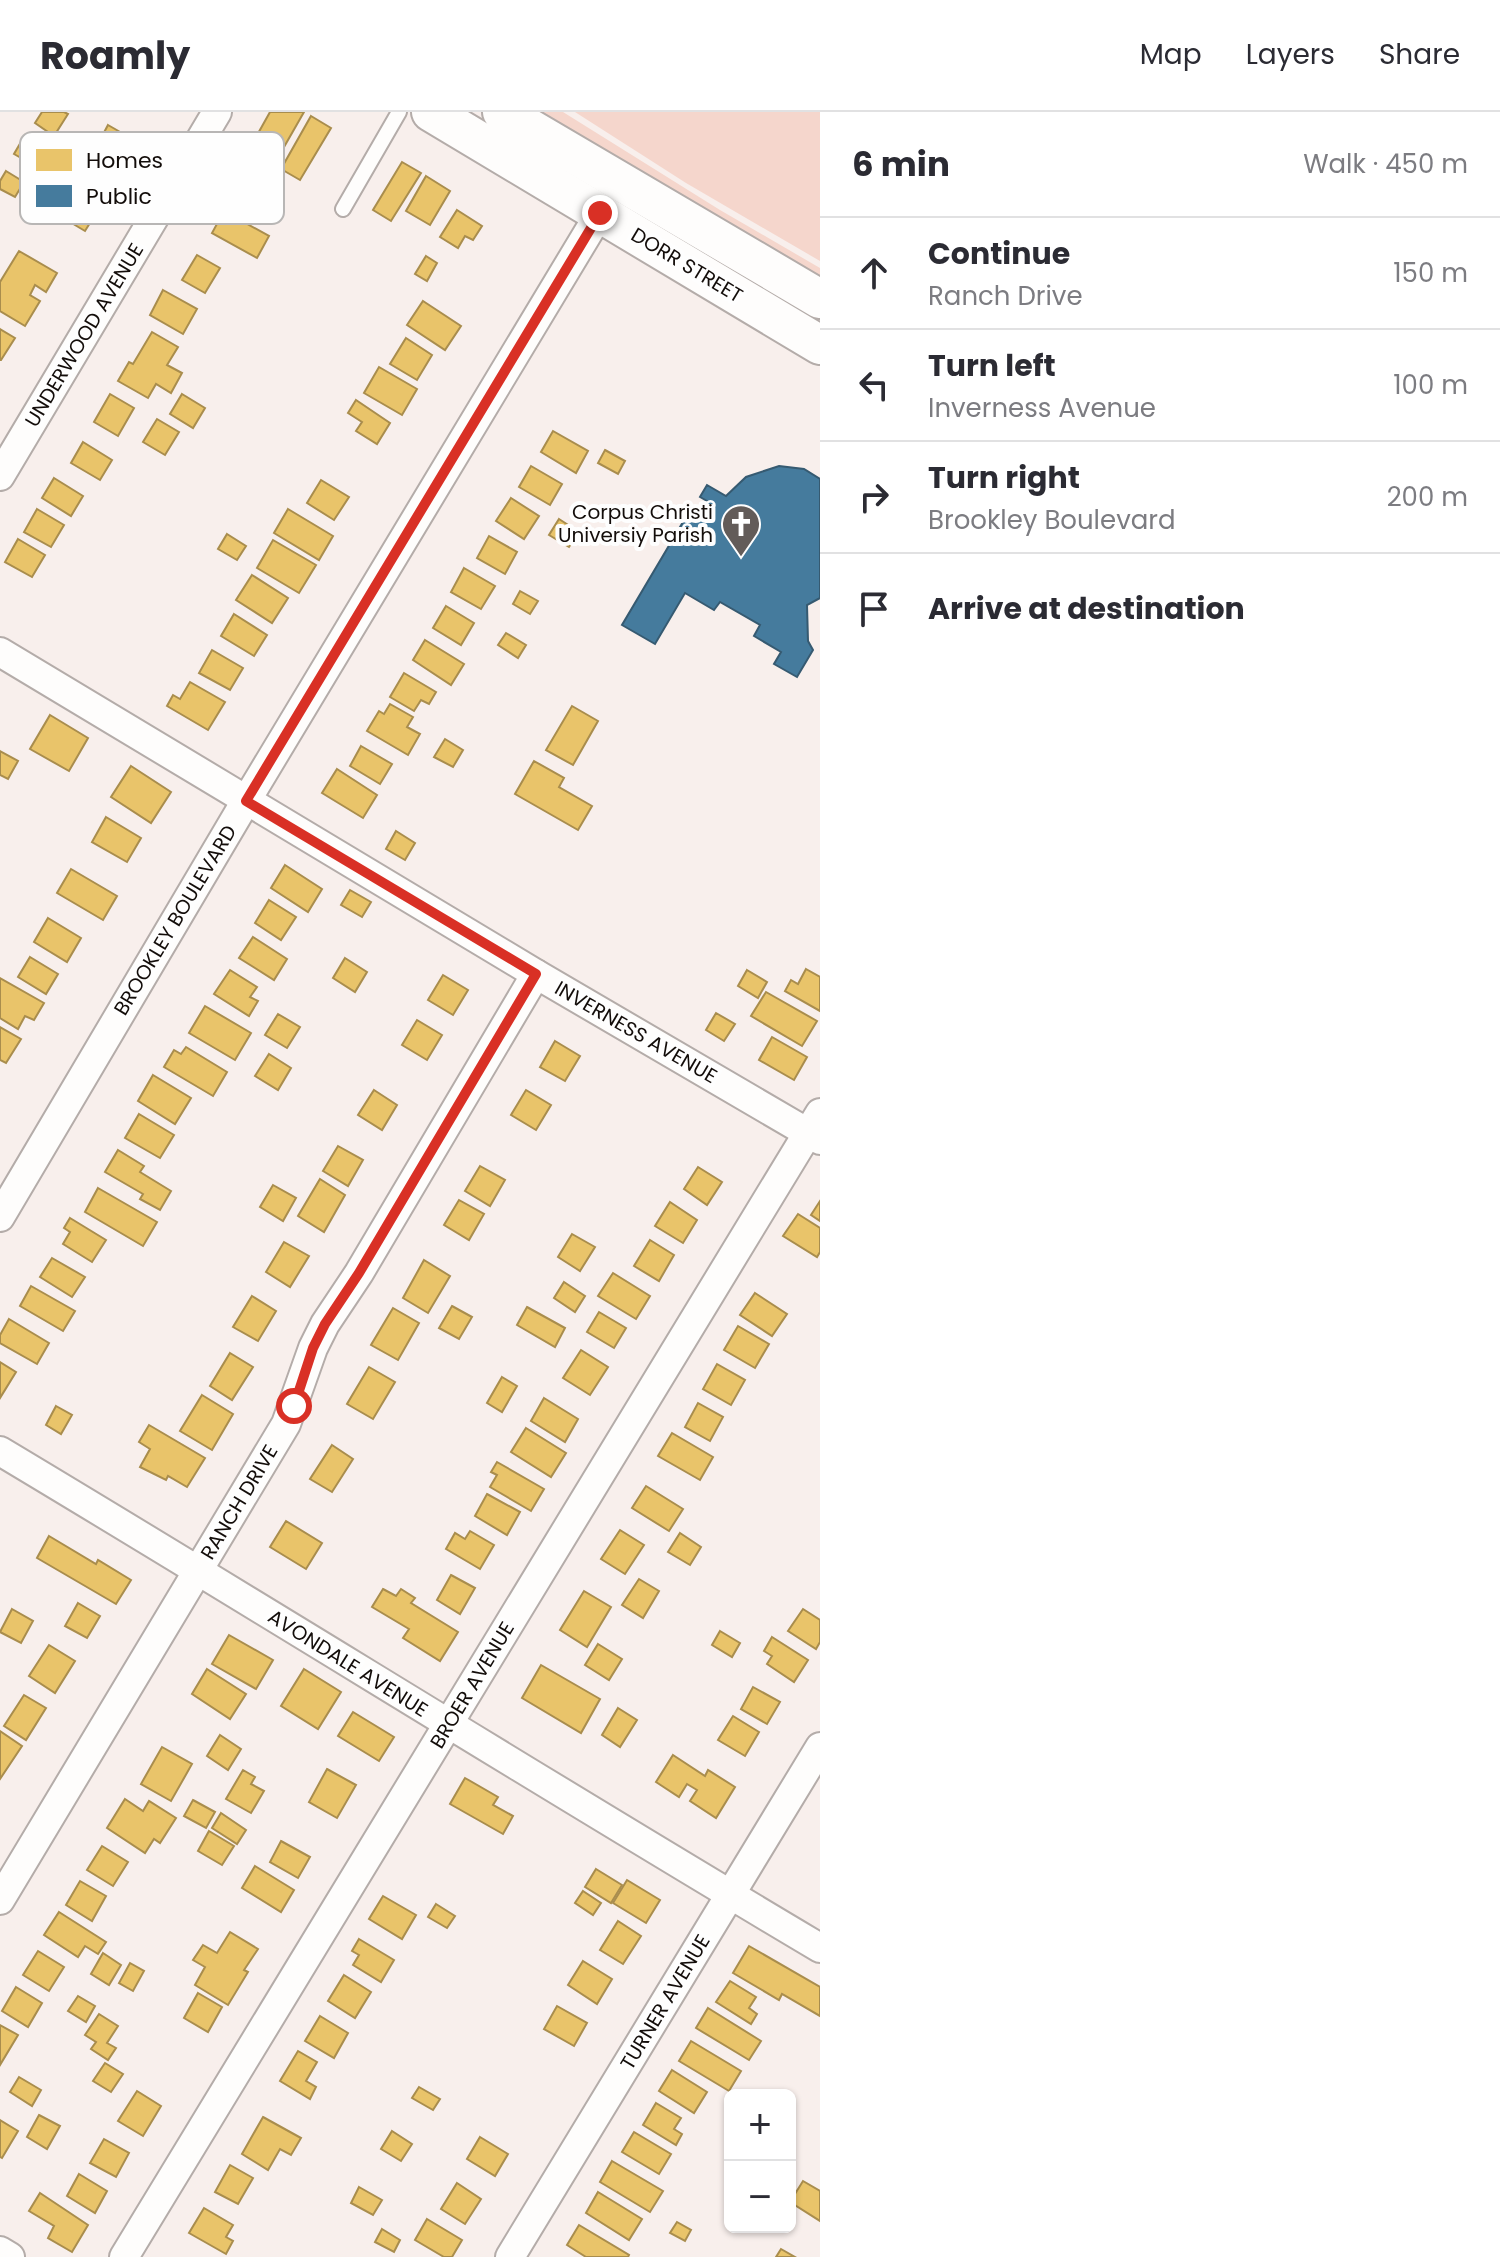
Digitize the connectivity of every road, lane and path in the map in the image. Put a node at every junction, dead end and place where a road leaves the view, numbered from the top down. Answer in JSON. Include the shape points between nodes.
{"nodes":[{"id":1,"x":217,"y":112,"type":"edge"},
{"id":2,"x":399,"y":112,"type":"edge"},
{"id":3,"x":431,"y":112,"type":"edge"},
{"id":4,"x":502,"y":112,"type":"edge"},
{"id":5,"x":205,"y":132,"type":"edge"},
{"id":6,"x":343,"y":209,"type":"dead end"},
{"id":7,"x":600,"y":213,"type":"junction"},
{"id":8,"x":150,"y":224,"type":"edge"},
{"id":9,"x":820,"y":299,"type":"edge"},
{"id":10,"x":820,"y":345,"type":"edge"},
{"id":11,"x":0,"y":476,"type":"edge"},
{"id":12,"x":0,"y":652,"type":"edge"},
{"id":13,"x":246,"y":801,"type":"junction"},
{"id":14,"x":536,"y":974,"type":"junction"},
{"id":15,"x":816,"y":1128,"type":"edge"},
{"id":16,"x":0,"y":1217,"type":"edge"},
{"id":17,"x":0,"y":1451,"type":"edge"},
{"id":18,"x":198,"y":1570,"type":"junction"},
{"id":19,"x":447,"y":1725,"type":"junction"},
{"id":20,"x":820,"y":1747,"type":"edge"},
{"id":21,"x":730,"y":1895,"type":"junction"},
{"id":22,"x":0,"y":1900,"type":"edge"},
{"id":23,"x":820,"y":1948,"type":"edge"},
{"id":24,"x":0,"y":2251,"type":"edge"},
{"id":25,"x":10,"y":2257,"type":"edge"},
{"id":26,"x":124,"y":2257,"type":"edge"},
{"id":27,"x":510,"y":2257,"type":"edge"}],
"edges":[{"from":1,"to":5,"type":"street","name":"UNDERWOOD AVENUE"},
{"from":2,"to":6,"type":"lane"},
{"from":3,"to":7,"type":"main road","name":"DORR STREET"},
{"from":4,"to":9,"type":"main road","name":"DORR STREET"},
{"from":7,"to":10,"type":"main road","name":"DORR STREET"},
{"from":7,"to":13,"type":"street","name":"BROOKLEY BOULEVARD"},
{"from":8,"to":11,"type":"street","name":"UNDERWOOD AVENUE"},
{"from":12,"to":13,"type":"street","name":"INVERNESS AVENUE"},
{"from":13,"to":14,"type":"street","name":"INVERNESS AVENUE"},
{"from":13,"to":16,"type":"street","name":"BROOKLEY BOULEVARD"},
{"from":14,"to":15,"type":"street","name":"INVERNESS AVENUE"},
{"from":14,"to":18,"type":"street","name":"RANCH DRIVE","via":[[325,1324],[286,1424]]},
{"from":15,"to":19,"type":"street","name":"BROER AVENUE"},
{"from":17,"to":18,"type":"street","name":"AVONDALE AVENUE"},
{"from":18,"to":19,"type":"street","name":"AVONDALE AVENUE"},
{"from":18,"to":22,"type":"street","name":"RANCH DRIVE"},
{"from":19,"to":21,"type":"street","name":"AVONDALE AVENUE"},
{"from":19,"to":26,"type":"street","name":"BROER AVENUE"},
{"from":20,"to":21,"type":"street","name":"TURNER AVENUE"},
{"from":21,"to":23,"type":"street","name":"AVONDALE AVENUE"},
{"from":21,"to":27,"type":"street","name":"TURNER AVENUE"},
{"from":24,"to":25,"type":"street"}]}
